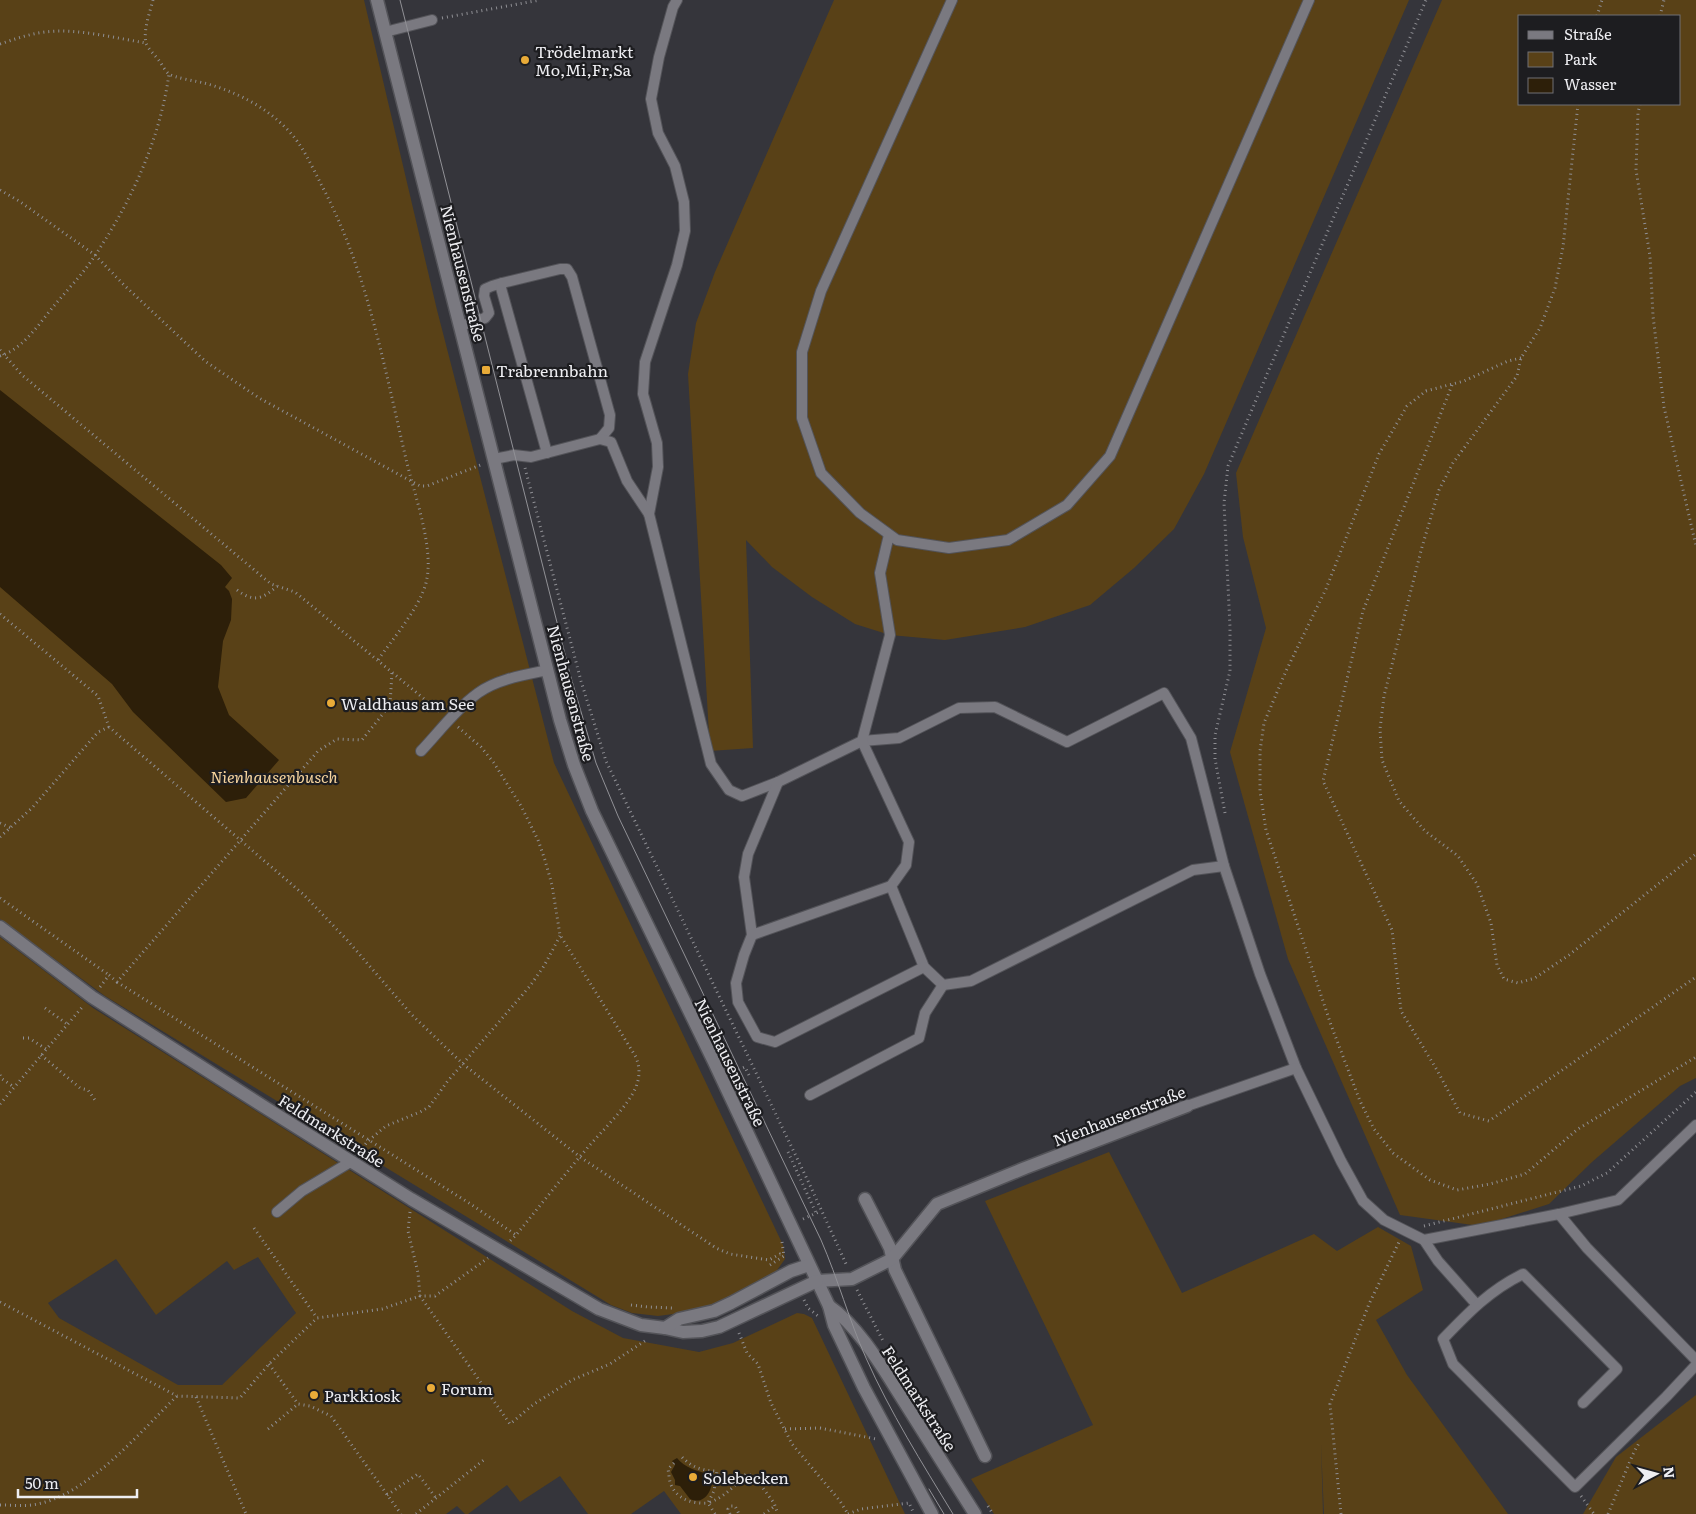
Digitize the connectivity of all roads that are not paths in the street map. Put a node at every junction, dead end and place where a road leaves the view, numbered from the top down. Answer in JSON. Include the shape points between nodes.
{"nodes":[{"id":1,"x":377,"y":0,"type":"edge"},
{"id":2,"x":952,"y":0,"type":"edge"},
{"id":3,"x":1309,"y":0,"type":"edge"},
{"id":4,"x":674,"y":2,"type":"edge"},
{"id":5,"x":432,"y":20,"type":"road end"},
{"id":6,"x":385,"y":32,"type":"junction"},
{"id":7,"x":502,"y":283,"type":"junction"},
{"id":8,"x":460,"y":326,"type":"junction"},
{"id":9,"x":600,"y":439,"type":"junction"},
{"id":10,"x":547,"y":453,"type":"junction"},
{"id":11,"x":494,"y":459,"type":"junction"},
{"id":12,"x":649,"y":514,"type":"junction"},
{"id":13,"x":889,"y":535,"type":"junction"},
{"id":14,"x":548,"y":670,"type":"junction"},
{"id":15,"x":862,"y":741,"type":"junction"},
{"id":16,"x":421,"y":752,"type":"dead end"},
{"id":17,"x":778,"y":782,"type":"junction"},
{"id":18,"x":1224,"y":866,"type":"junction"},
{"id":19,"x":891,"y":886,"type":"junction"},
{"id":20,"x":0,"y":928,"type":"edge"},
{"id":21,"x":752,"y":935,"type":"junction"},
{"id":22,"x":924,"y":967,"type":"junction"},
{"id":23,"x":943,"y":985,"type":"junction"},
{"id":24,"x":1296,"y":1068,"type":"junction"},
{"id":25,"x":810,"y":1095,"type":"dead end"},
{"id":26,"x":1188,"y":1106,"type":"joint"},
{"id":27,"x":1696,"y":1125,"type":"edge"},
{"id":28,"x":352,"y":1161,"type":"junction"},
{"id":29,"x":865,"y":1199,"type":"dead end"},
{"id":30,"x":277,"y":1212,"type":"dead end"},
{"id":31,"x":1559,"y":1214,"type":"junction"},
{"id":32,"x":1424,"y":1240,"type":"junction"},
{"id":33,"x":892,"y":1259,"type":"junction"},
{"id":34,"x":809,"y":1265,"type":"junction"},
{"id":35,"x":817,"y":1281,"type":"junction"},
{"id":36,"x":1477,"y":1304,"type":"junction"},
{"id":37,"x":829,"y":1306,"type":"junction"},
{"id":38,"x":665,"y":1328,"type":"junction"},
{"id":39,"x":1696,"y":1360,"type":"edge"},
{"id":40,"x":1696,"y":1365,"type":"edge"},
{"id":41,"x":1583,"y":1403,"type":"dead end"},
{"id":42,"x":984,"y":1456,"type":"dead end"},
{"id":43,"x":932,"y":1514,"type":"edge"},
{"id":44,"x":975,"y":1514,"type":"edge"}],
"edges":[{"from":1,"to":6,"type":"main road","name":"Nienhausenstraße"},
{"from":2,"to":13,"type":"lane","via":[[821,292],[802,352],[802,418],[821,473],[860,513]]},
{"from":3,"to":13,"type":"lane","via":[[1110,456],[1067,505],[1008,540],[949,548],[897,540]]},
{"from":4,"to":12,"type":"lane","via":[[651,99],[658,133],[675,166],[684,202],[685,231],[677,265],[644,362],[643,394],[657,443],[658,467]]},
{"from":5,"to":6,"type":"lane"},
{"from":6,"to":8,"type":"main road","name":"Nienhausenstraße"},
{"from":7,"to":8,"type":"lane","via":[[485,290],[489,313],[485,318]]},
{"from":7,"to":9,"type":"lane","via":[[567,269],[572,277],[610,415],[609,428]]},
{"from":7,"to":10,"type":"lane"},
{"from":8,"to":11,"type":"main road","name":"Nienhausenstraße"},
{"from":9,"to":10,"type":"lane"},
{"from":9,"to":12,"type":"lane","via":[[611,442],[627,481]]},
{"from":10,"to":11,"type":"lane"},
{"from":11,"to":14,"type":"main road","name":"Nienhausenstraße"},
{"from":12,"to":17,"type":"lane","via":[[711,764],[729,790],[742,796]]},
{"from":13,"to":15,"type":"lane","via":[[880,573],[890,634]]},
{"from":14,"to":16,"type":"lane","via":[[514,677],[479,692]]},
{"from":14,"to":34,"type":"main road","name":"Nienhausenstraße","via":[[574,765],[592,811]]},
{"from":15,"to":17,"type":"lane"},
{"from":15,"to":18,"type":"lane","via":[[899,738],[959,708],[995,707],[1067,742],[1164,693],[1191,738]]},
{"from":15,"to":19,"type":"lane","via":[[909,842],[906,866]]},
{"from":17,"to":21,"type":"lane","via":[[748,854],[744,877]]},
{"from":18,"to":23,"type":"lane","via":[[1192,870],[971,981]]},
{"from":18,"to":24,"type":"lane"},
{"from":19,"to":21,"type":"lane"},
{"from":19,"to":22,"type":"lane"},
{"from":20,"to":28,"type":"main road","name":"Feldmarkstraße","via":[[92,997]]},
{"from":21,"to":22,"type":"lane","via":[[736,983],[738,1002],[757,1037],[775,1042]]},
{"from":22,"to":23,"type":"lane"},
{"from":23,"to":25,"type":"lane","via":[[925,1013],[919,1038]]},
{"from":24,"to":26,"type":"lane","name":"Nienhausenstraße"},
{"from":24,"to":32,"type":"lane","via":[[1363,1201],[1384,1220]]},
{"from":26,"to":33,"type":"main road","name":"Nienhausenstraße","via":[[937,1204]]},
{"from":27,"to":31,"type":"lane","via":[[1618,1200]]},
{"from":28,"to":30,"type":"lane","via":[[302,1191]]},
{"from":28,"to":38,"type":"main road","name":"Feldmarkstraße","via":[[599,1309],[641,1325]]},
{"from":29,"to":33,"type":"main road","via":[[890,1248]]},
{"from":31,"to":32,"type":"lane"},
{"from":31,"to":39,"type":"lane","via":[[1587,1248]]},
{"from":32,"to":36,"type":"lane","via":[[1438,1261]]},
{"from":33,"to":35,"type":"main road","name":"Nienhausenstraße","via":[[852,1279]]},
{"from":33,"to":42,"type":"main road"},
{"from":34,"to":35,"type":"main road","name":"Nienhausenstraße"},
{"from":34,"to":38,"type":"main road","via":[[731,1303],[679,1319]]},
{"from":35,"to":37,"type":"main road","name":"Feldmarkstraße"},
{"from":35,"to":38,"type":"main road","name":"Feldmarkstraße","via":[[719,1327],[683,1332]]},
{"from":36,"to":40,"type":"lane","via":[[1442,1339],[1453,1364],[1575,1487]]},
{"from":36,"to":41,"type":"lane","via":[[1504,1283],[1524,1274],[1617,1369]]},
{"from":37,"to":43,"type":"main road","name":"Feldmarkstraße","via":[[834,1325],[864,1388]]},
{"from":37,"to":44,"type":"main road","name":"Feldmarkstraße","via":[[846,1320],[887,1375]]}]}
